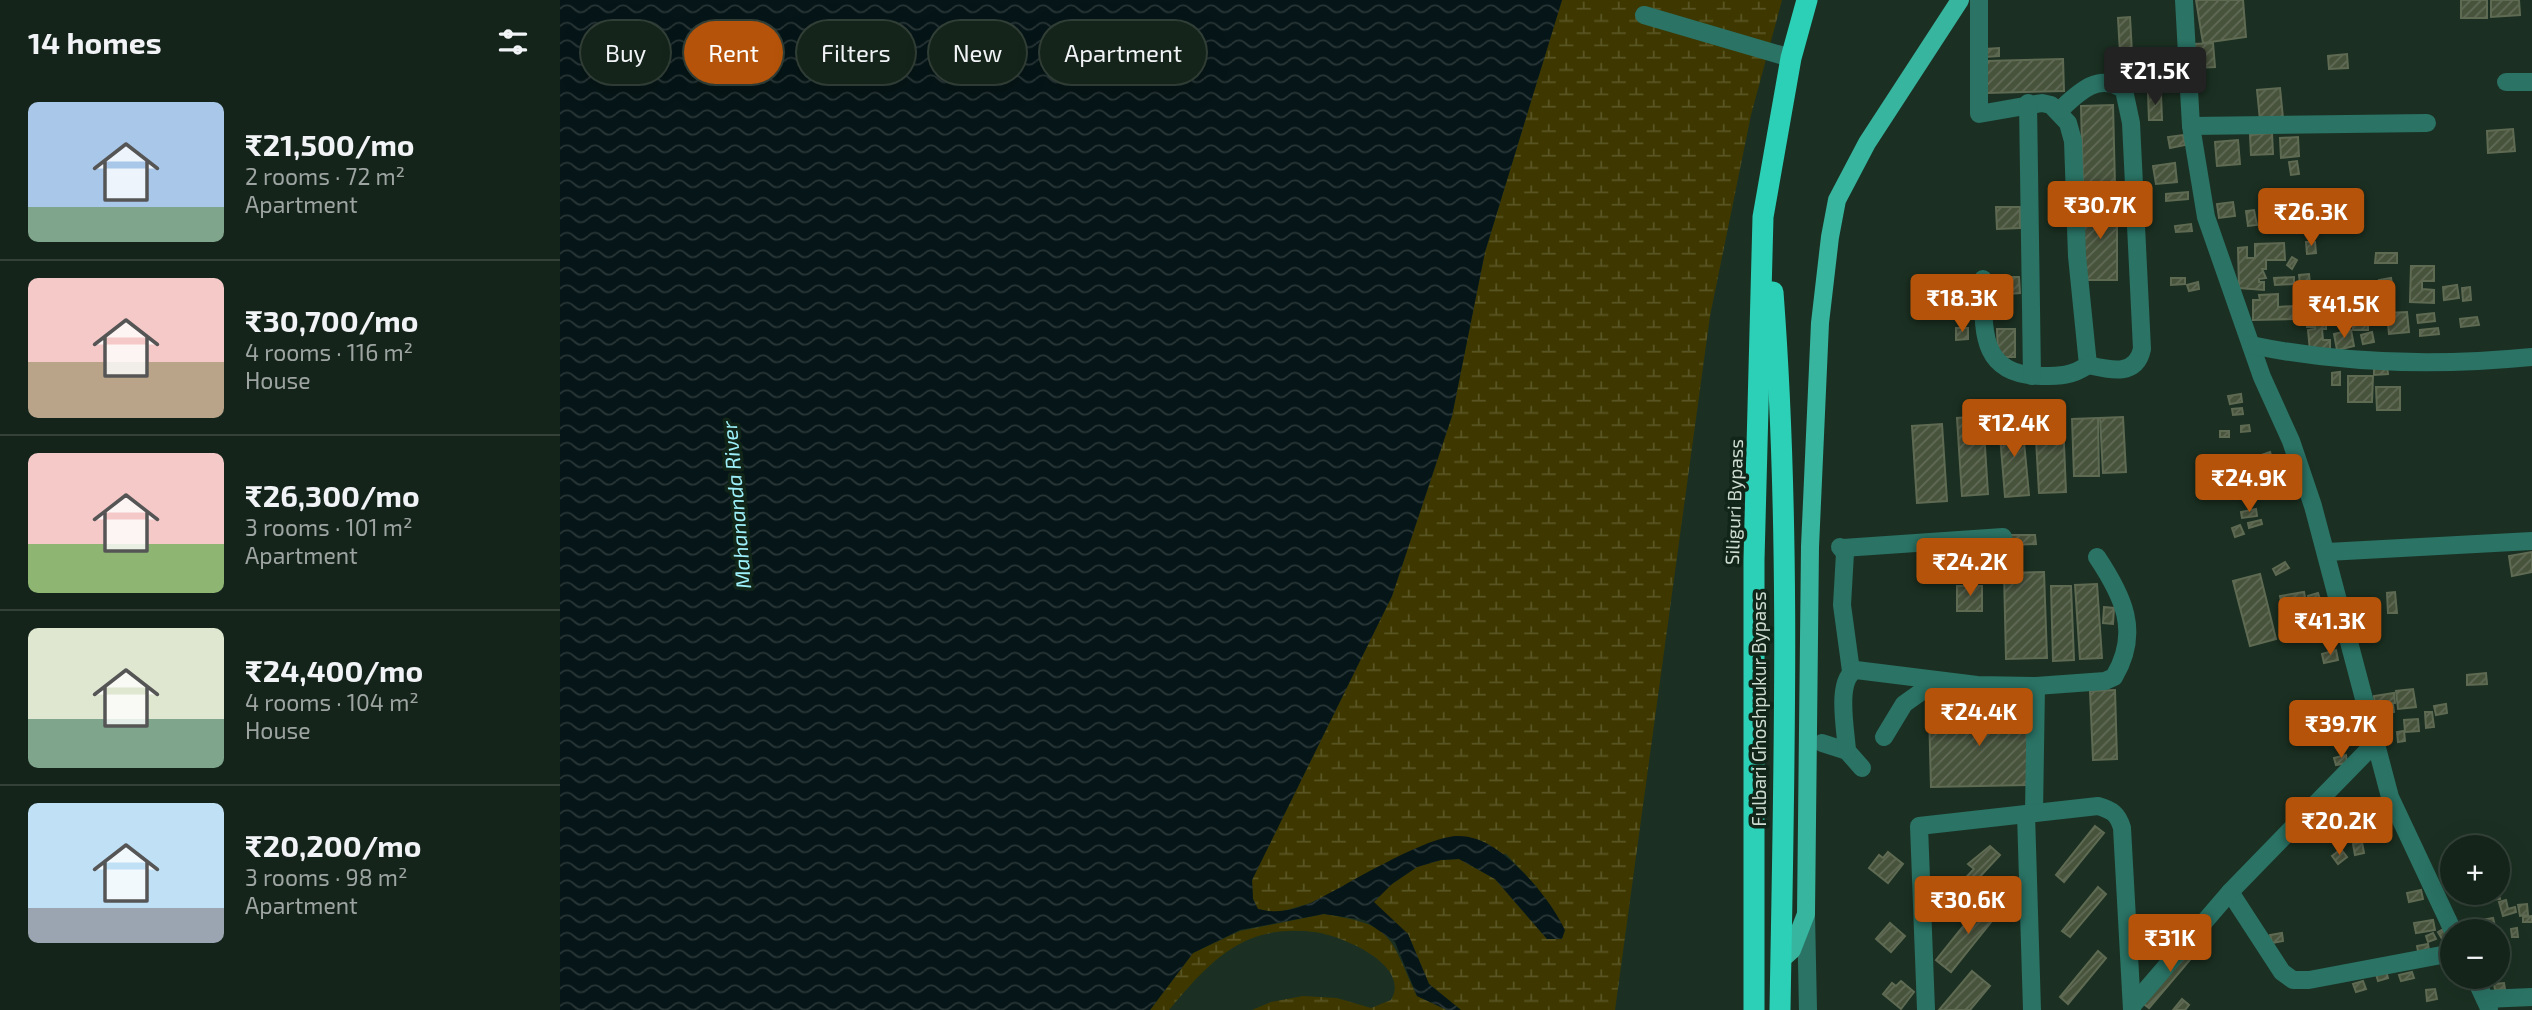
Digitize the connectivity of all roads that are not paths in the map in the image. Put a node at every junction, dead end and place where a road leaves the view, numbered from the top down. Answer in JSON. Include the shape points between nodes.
{"nodes":[{"id":1,"x":1807,"y":0,"type":"edge"},
{"id":2,"x":1960,"y":0,"type":"edge"},
{"id":3,"x":1979,"y":0,"type":"edge"},
{"id":4,"x":2184,"y":0,"type":"edge"},
{"id":5,"x":1644,"y":15,"type":"dead end"},
{"id":6,"x":1791,"y":58,"type":"junction"},
{"id":7,"x":2506,"y":82,"type":"dead end"},
{"id":8,"x":2532,"y":82,"type":"edge"},
{"id":9,"x":2028,"y":103,"type":"junction"},
{"id":10,"x":1783,"y":108,"type":"junction"},
{"id":11,"x":2059,"y":111,"type":"junction"},
{"id":12,"x":2427,"y":122,"type":"dead end"},
{"id":13,"x":2191,"y":126,"type":"junction"},
{"id":14,"x":1983,"y":279,"type":"dead end"},
{"id":15,"x":2250,"y":345,"type":"junction"},
{"id":16,"x":2532,"y":357,"type":"edge"},
{"id":17,"x":2088,"y":365,"type":"junction"},
{"id":18,"x":2032,"y":376,"type":"junction"},
{"id":19,"x":2003,"y":537,"type":"dead end"},
{"id":20,"x":2532,"y":541,"type":"edge"},
{"id":21,"x":2327,"y":552,"type":"junction"},
{"id":22,"x":2097,"y":557,"type":"dead end"},
{"id":23,"x":1851,"y":671,"type":"junction"},
{"id":24,"x":1935,"y":682,"type":"junction"},
{"id":25,"x":2036,"y":687,"type":"junction"},
{"id":26,"x":1884,"y":737,"type":"dead end"},
{"id":27,"x":2375,"y":742,"type":"junction"},
{"id":28,"x":1822,"y":743,"type":"dead end"},
{"id":29,"x":1847,"y":751,"type":"junction"},
{"id":30,"x":1863,"y":768,"type":"dead end"},
{"id":31,"x":2030,"y":814,"type":"junction"},
{"id":32,"x":2230,"y":892,"type":"junction"},
{"id":33,"x":1806,"y":914,"type":"junction"},
{"id":34,"x":2447,"y":919,"type":"edge"},
{"id":35,"x":2440,"y":955,"type":"edge"},
{"id":36,"x":1781,"y":960,"type":"junction"},
{"id":37,"x":2532,"y":997,"type":"edge"},
{"id":38,"x":2487,"y":1004,"type":"edge"},
{"id":39,"x":2132,"y":1008,"type":"edge"},
{"id":40,"x":1754,"y":1010,"type":"edge"},
{"id":41,"x":1780,"y":1010,"type":"edge"},
{"id":42,"x":1808,"y":1010,"type":"edge"},
{"id":43,"x":1926,"y":1010,"type":"edge"},
{"id":44,"x":2032,"y":1010,"type":"edge"}],
"edges":[{"from":1,"to":6,"type":"highway","name":"Siliguri Bypass"},
{"from":2,"to":33,"type":"main road","via":[[1861,153],[1837,200],[1830,237],[1820,323],[1810,547]]},
{"from":3,"to":9,"type":"street","via":[[1979,114]]},
{"from":4,"to":13,"type":"street"},
{"from":5,"to":6,"type":"street"},
{"from":6,"to":10,"type":"highway","name":"Siliguri Bypass"},
{"from":7,"to":8,"type":"street"},
{"from":9,"to":11,"type":"street","via":[[2051,105]]},
{"from":9,"to":18,"type":"street"},
{"from":10,"to":36,"type":"highway","name":"Fulbari Ghoshpukur Bypass","via":[[1772,272],[1781,409]]},
{"from":10,"to":40,"type":"highway","name":"Siliguri Bypass","via":[[1763,216],[1754,560]]},
{"from":11,"to":17,"type":"street","via":[[2073,141],[2077,256]]},
{"from":11,"to":17,"type":"street","via":[[2086,88],[2103,82],[2124,90],[2131,123],[2142,349],[2131,368],[2109,370]]},
{"from":12,"to":13,"type":"street"},
{"from":13,"to":15,"type":"street","via":[[2206,217]]},
{"from":14,"to":18,"type":"street","via":[[1984,329],[1992,355],[2009,370]]},
{"from":15,"to":16,"type":"street","via":[[2298,355],[2392,360]]},
{"from":15,"to":21,"type":"street","via":[[2291,441]]},
{"from":17,"to":18,"type":"street","via":[[2068,375]]},
{"from":19,"to":23,"type":"street","via":[[1841,548],[1842,606]]},
{"from":20,"to":21,"type":"street"},
{"from":21,"to":27,"type":"street"},
{"from":22,"to":25,"type":"street","via":[[2118,588],[2127,615],[2125,646],[2116,673],[2105,681]]},
{"from":23,"to":24,"type":"street"},
{"from":23,"to":29,"type":"street","via":[[1843,687]]},
{"from":24,"to":25,"type":"street"},
{"from":24,"to":26,"type":"street","via":[[1904,704]]},
{"from":25,"to":31,"type":"street"},
{"from":27,"to":32,"type":"street"},
{"from":27,"to":34,"type":"street","via":[[2390,797]]},
{"from":28,"to":29,"type":"street"},
{"from":29,"to":30,"type":"street"},
{"from":31,"to":39,"type":"street","via":[[2098,806],[2119,817]]},
{"from":31,"to":43,"type":"street","via":[[1919,826]]},
{"from":31,"to":44,"type":"street"},
{"from":32,"to":35,"type":"street","via":[[2282,972],[2293,980]]},
{"from":32,"to":39,"type":"street"},
{"from":33,"to":36,"type":"main road","via":[[1792,950]]},
{"from":33,"to":42,"type":"street"},
{"from":36,"to":41,"type":"highway","name":"Fulbari Ghoshpukur Bypass"},
{"from":37,"to":38,"type":"street"}]}
